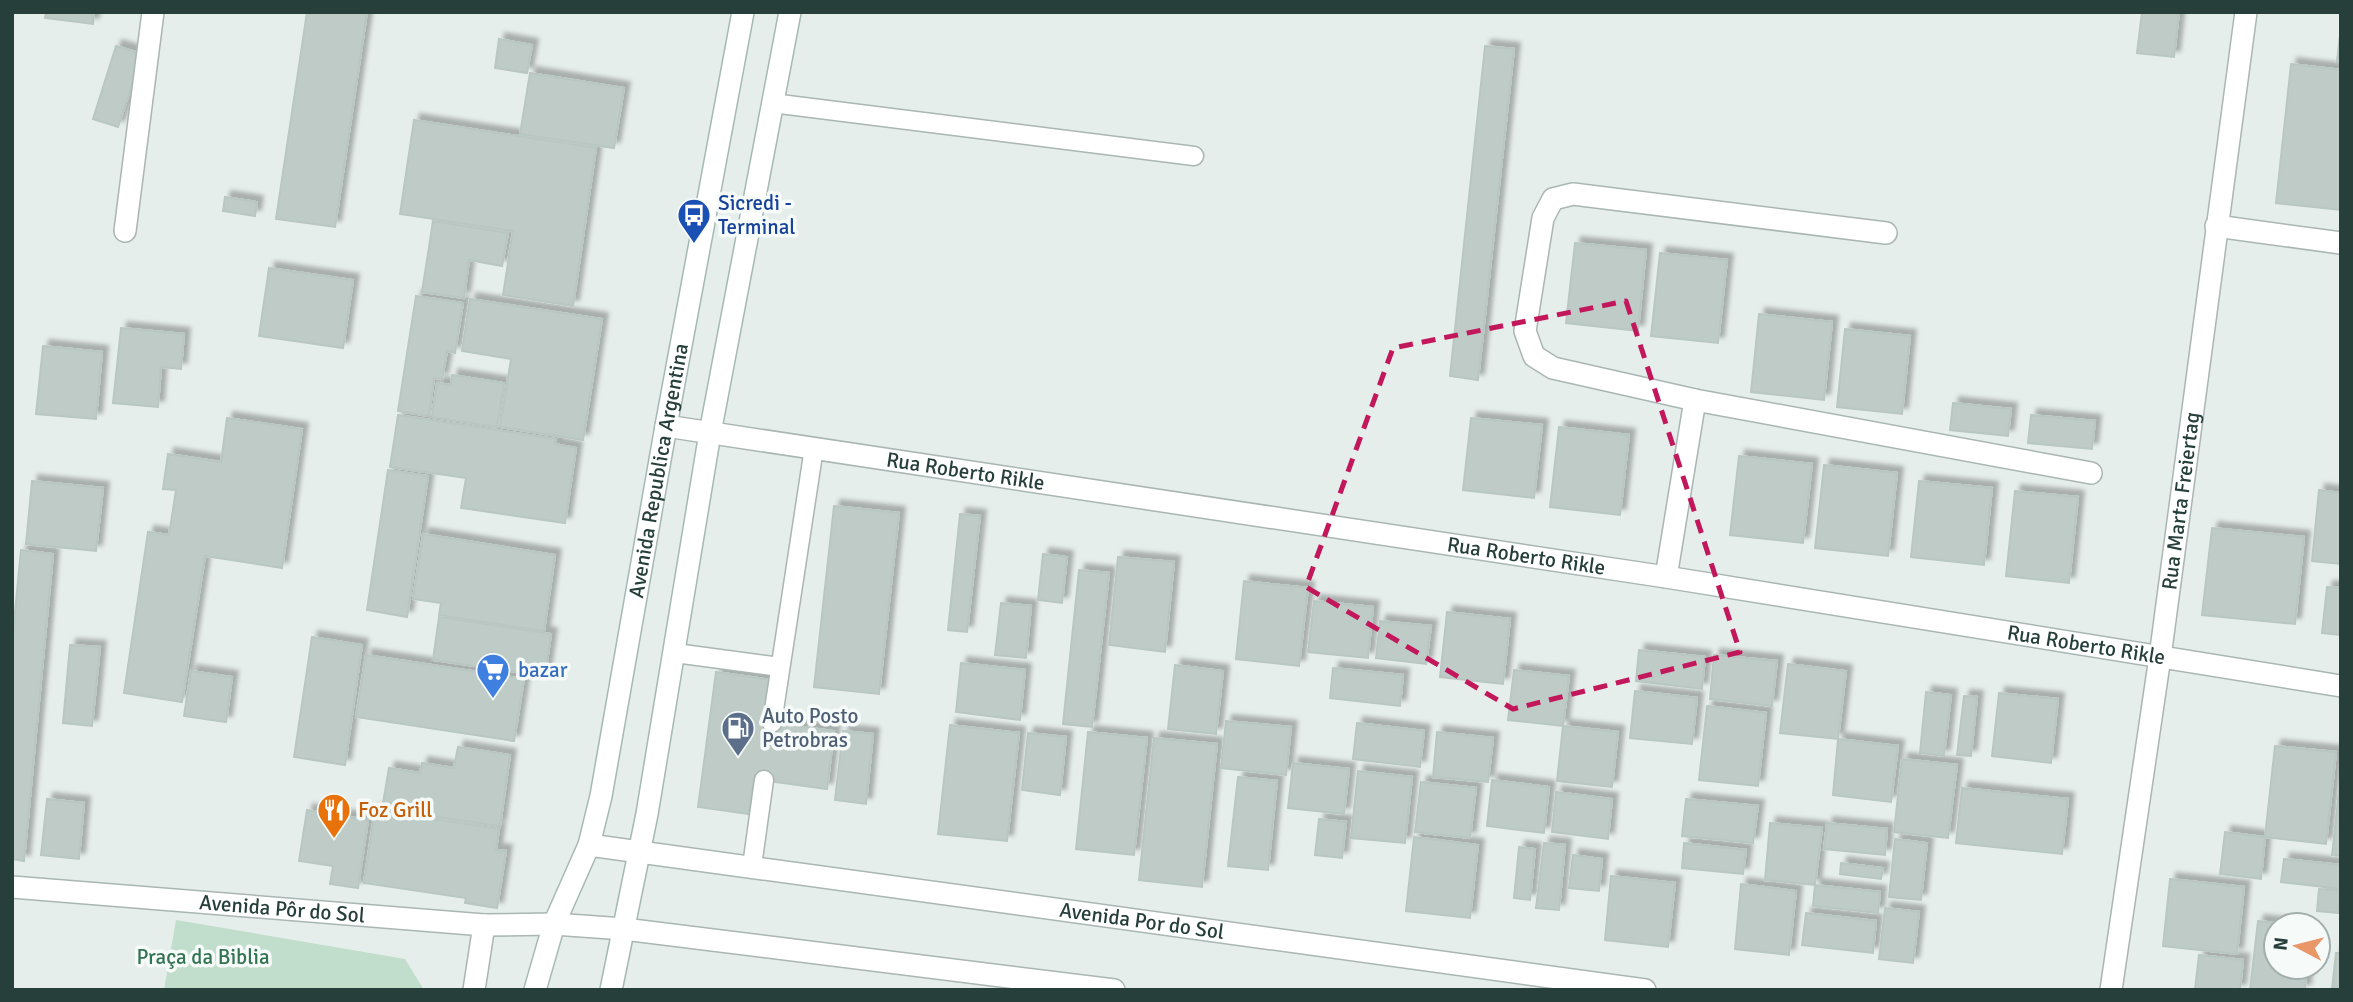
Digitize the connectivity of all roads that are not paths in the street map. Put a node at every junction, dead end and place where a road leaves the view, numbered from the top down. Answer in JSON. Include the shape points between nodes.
{"nodes":[{"id":1,"x":153,"y":12,"type":"edge"},
{"id":2,"x":743,"y":12,"type":"edge"},
{"id":3,"x":790,"y":12,"type":"edge"},
{"id":4,"x":2246,"y":12,"type":"edge"},
{"id":5,"x":772,"y":103,"type":"junction"},
{"id":6,"x":1194,"y":156,"type":"dead end"},
{"id":7,"x":2216,"y":226,"type":"junction"},
{"id":8,"x":125,"y":231,"type":"dead end"},
{"id":9,"x":1886,"y":233,"type":"dead end"},
{"id":10,"x":2341,"y":243,"type":"edge"},
{"id":11,"x":1695,"y":400,"type":"junction"},
{"id":12,"x":666,"y":426,"type":"junction"},
{"id":13,"x":710,"y":433,"type":"junction"},
{"id":14,"x":814,"y":448,"type":"junction"},
{"id":15,"x":2091,"y":473,"type":"dead end"},
{"id":16,"x":1666,"y":577,"type":"junction"},
{"id":17,"x":675,"y":653,"type":"junction"},
{"id":18,"x":2160,"y":657,"type":"junction"},
{"id":19,"x":780,"y":667,"type":"junction"},
{"id":20,"x":2341,"y":686,"type":"edge"},
{"id":21,"x":772,"y":723,"type":"dead end"},
{"id":22,"x":764,"y":780,"type":"dead end"},
{"id":23,"x":589,"y":845,"type":"junction"},
{"id":24,"x":640,"y":850,"type":"junction"},
{"id":25,"x":752,"y":866,"type":"junction"},
{"id":26,"x":12,"y":887,"type":"edge"},
{"id":27,"x":554,"y":924,"type":"junction"},
{"id":28,"x":484,"y":925,"type":"junction"},
{"id":29,"x":624,"y":929,"type":"junction"},
{"id":30,"x":474,"y":990,"type":"edge"},
{"id":31,"x":535,"y":990,"type":"edge"},
{"id":32,"x":611,"y":990,"type":"edge"},
{"id":33,"x":1114,"y":990,"type":"edge"},
{"id":34,"x":1645,"y":990,"type":"edge"},
{"id":35,"x":2112,"y":990,"type":"edge"}],
"edges":[{"from":1,"to":8,"type":"street"},
{"from":2,"to":12,"type":"street","name":"Avenida Republica Argentina"},
{"from":3,"to":5,"type":"street"},
{"from":4,"to":7,"type":"street","name":"Rua Marta Freiertag"},
{"from":5,"to":6,"type":"lane"},
{"from":5,"to":13,"type":"street"},
{"from":7,"to":10,"type":"street"},
{"from":7,"to":18,"type":"street","name":"Rua Marta Freiertag"},
{"from":9,"to":11,"type":"street","via":[[1573,194],[1553,199],[1543,218],[1525,331],[1534,356],[1553,368]]},
{"from":11,"to":15,"type":"street"},
{"from":11,"to":16,"type":"street"},
{"from":12,"to":13,"type":"street","name":"Rua Roberto Rikle"},
{"from":12,"to":23,"type":"street","name":"Avenida Republica Argentina"},
{"from":13,"to":14,"type":"street","name":"Rua Roberto Rikle"},
{"from":13,"to":17,"type":"street"},
{"from":14,"to":16,"type":"street","name":"Rua Roberto Rikle"},
{"from":14,"to":19,"type":"lane"},
{"from":16,"to":18,"type":"street","name":"Rua Roberto Rikle"},
{"from":17,"to":19,"type":"lane"},
{"from":17,"to":24,"type":"street"},
{"from":18,"to":20,"type":"street","name":"Rua Roberto Rikle"},
{"from":18,"to":35,"type":"street","name":"Rua Marta Freiertag"},
{"from":19,"to":21,"type":"lane"},
{"from":22,"to":25,"type":"lane"},
{"from":23,"to":24,"type":"street","name":"Avenida Por do Sol"},
{"from":23,"to":27,"type":"street","name":"Avenida Republica Argentina"},
{"from":24,"to":25,"type":"street","name":"Avenida Por do Sol"},
{"from":24,"to":29,"type":"street"},
{"from":25,"to":34,"type":"street","name":"Avenida Por do Sol"},
{"from":26,"to":28,"type":"street","name":"Avenida Pôr do Sol"},
{"from":27,"to":28,"type":"street","name":"Avenida Pôr do Sol"},
{"from":27,"to":29,"type":"street","name":"Avenida Pôr do Sol"},
{"from":27,"to":31,"type":"street","name":"Avenida Republica Argentina"},
{"from":28,"to":30,"type":"street"},
{"from":29,"to":32,"type":"street"},
{"from":29,"to":33,"type":"street"}]}
